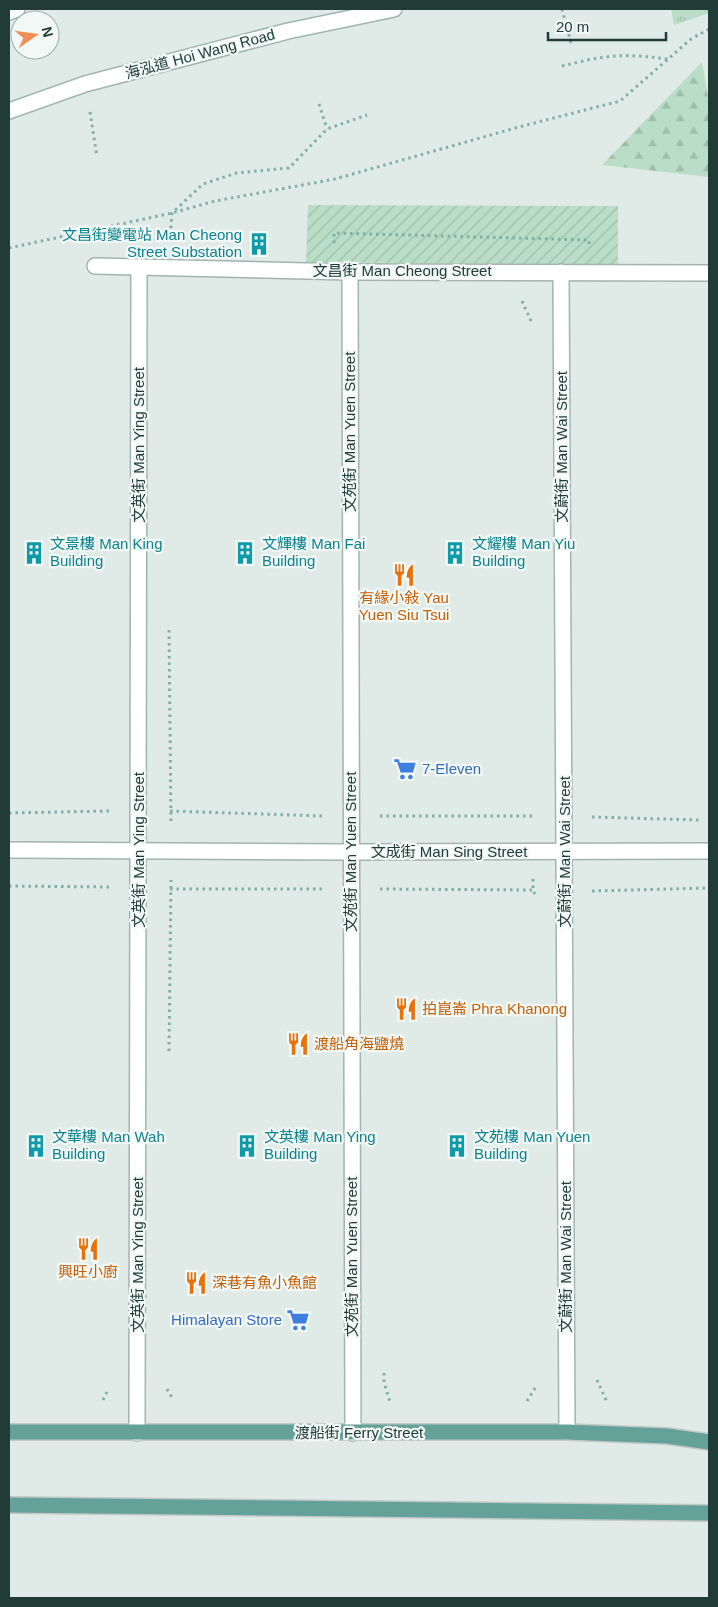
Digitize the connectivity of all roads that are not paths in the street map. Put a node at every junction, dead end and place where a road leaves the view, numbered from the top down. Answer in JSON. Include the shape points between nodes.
{"nodes":[{"id":1,"x":17,"y":9,"type":"edge"},
{"id":2,"x":394,"y":9,"type":"edge"},
{"id":3,"x":9,"y":12,"type":"edge"},
{"id":4,"x":9,"y":111,"type":"edge"},
{"id":5,"x":95,"y":266,"type":"dead end"},
{"id":6,"x":139,"y":267,"type":"junction"},
{"id":7,"x":350,"y":272,"type":"junction"},
{"id":8,"x":561,"y":272,"type":"junction"},
{"id":9,"x":709,"y":273,"type":"edge"},
{"id":10,"x":9,"y":850,"type":"edge"},
{"id":11,"x":138,"y":850,"type":"junction"},
{"id":12,"x":565,"y":851,"type":"junction"},
{"id":13,"x":709,"y":851,"type":"edge"},
{"id":14,"x":351,"y":852,"type":"junction"},
{"id":15,"x":9,"y":1432,"type":"edge"},
{"id":16,"x":137,"y":1432,"type":"junction"},
{"id":17,"x":567,"y":1432,"type":"junction"},
{"id":18,"x":353,"y":1433,"type":"junction"},
{"id":19,"x":709,"y":1442,"type":"edge"},
{"id":20,"x":9,"y":1505,"type":"edge"},
{"id":21,"x":709,"y":1513,"type":"edge"}],
"edges":[{"from":1,"to":3,"type":"street"},
{"from":2,"to":4,"type":"street","name":"海泓道 Hoi Wang Road","via":[[288,31],[85,84]]},
{"from":5,"to":6,"type":"street","name":"文昌街 Man Cheong Street"},
{"from":6,"to":7,"type":"street","name":"文昌街 Man Cheong Street"},
{"from":6,"to":11,"type":"street","name":"文英街 Man Ying Street"},
{"from":7,"to":8,"type":"street","name":"文昌街 Man Cheong Street"},
{"from":7,"to":14,"type":"street","name":"文苑街 Man Yuen Street"},
{"from":8,"to":9,"type":"street","name":"文昌街 Man Cheong Street"},
{"from":8,"to":12,"type":"street","name":"文蔚街 Man Wai Street"},
{"from":10,"to":11,"type":"street","name":"文成街 Man Sing Street"},
{"from":11,"to":14,"type":"street","name":"文成街 Man Sing Street"},
{"from":11,"to":16,"type":"street","name":"文英街 Man Ying Street"},
{"from":12,"to":13,"type":"street","name":"文成街 Man Sing Street"},
{"from":12,"to":14,"type":"street","name":"文成街 Man Sing Street"},
{"from":12,"to":17,"type":"street","name":"文蔚街 Man Wai Street"},
{"from":14,"to":18,"type":"street","name":"文苑街 Man Yuen Street"},
{"from":15,"to":16,"type":"main road","name":"渡船街 Ferry Street"},
{"from":16,"to":18,"type":"main road","name":"渡船街 Ferry Street"},
{"from":17,"to":18,"type":"main road","name":"渡船街 Ferry Street"},
{"from":17,"to":19,"type":"main road","name":"渡船街 Ferry Street","via":[[667,1436]]},
{"from":20,"to":21,"type":"main road"}]}
